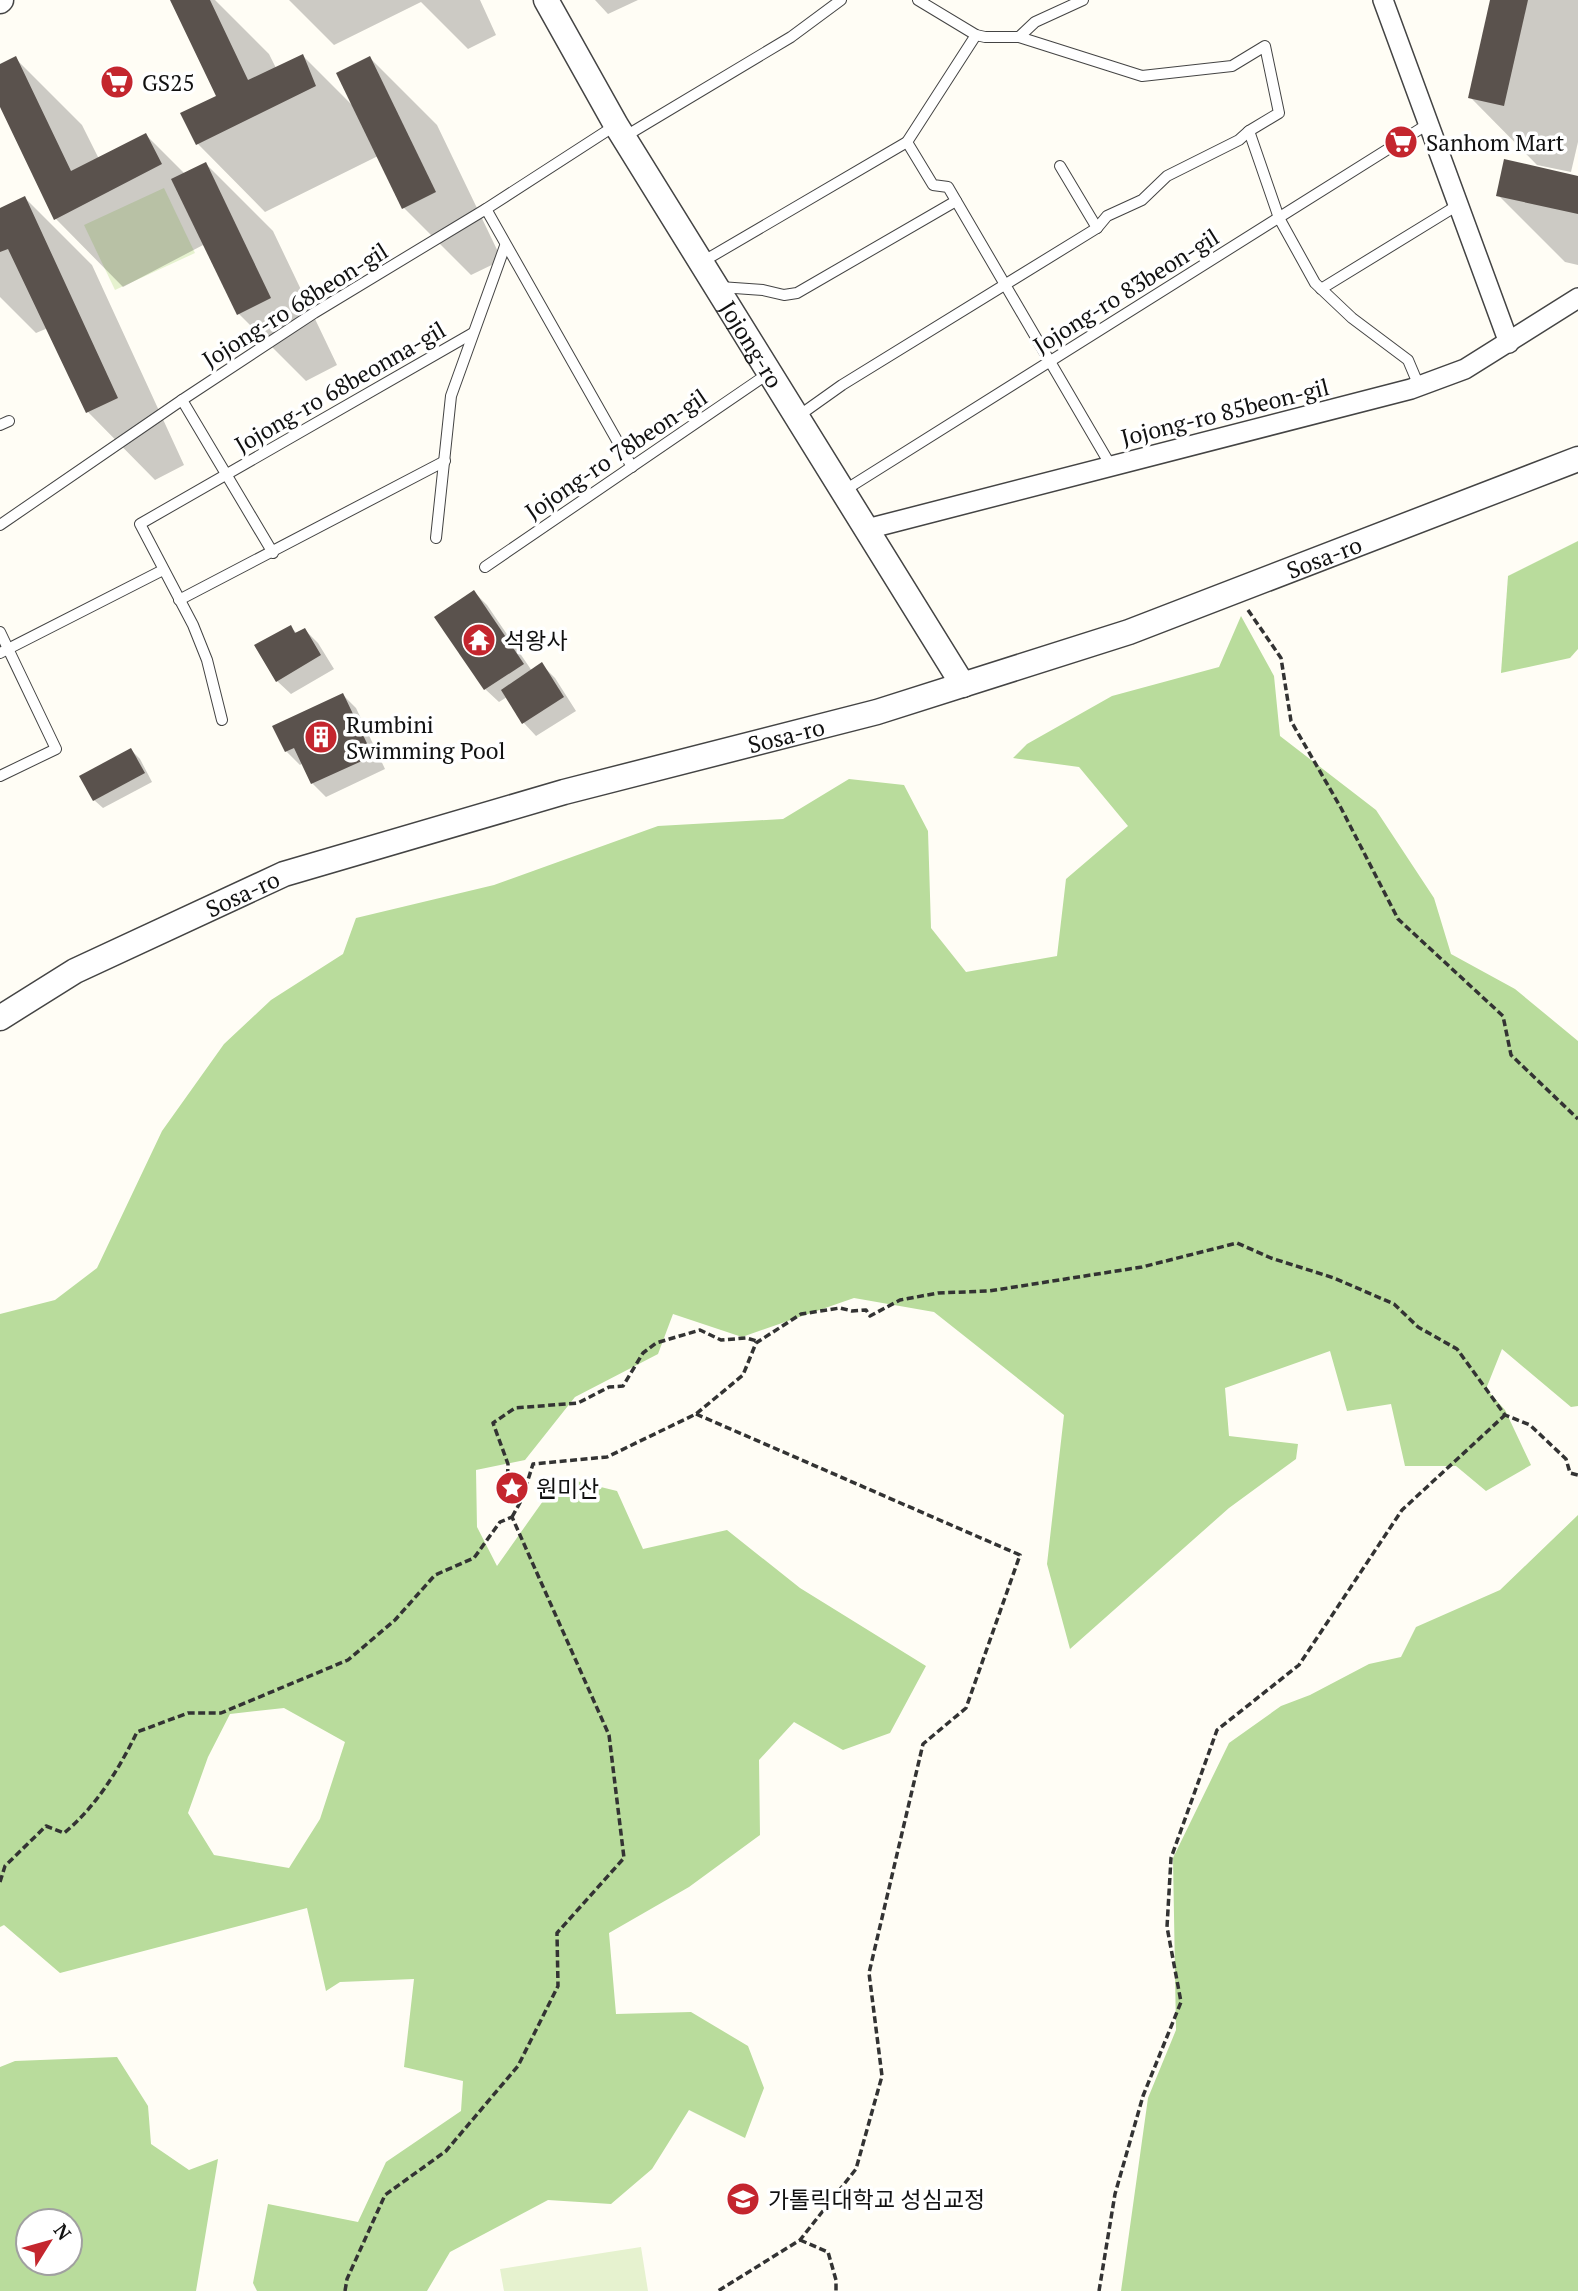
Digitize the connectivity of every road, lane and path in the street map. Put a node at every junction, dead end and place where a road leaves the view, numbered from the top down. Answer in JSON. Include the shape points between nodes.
{"nodes":[{"id":1,"x":546,"y":0,"type":"edge"},
{"id":2,"x":841,"y":0,"type":"edge"},
{"id":3,"x":918,"y":0,"type":"edge"},
{"id":4,"x":1083,"y":0,"type":"edge"},
{"id":5,"x":1383,"y":0,"type":"edge"},
{"id":6,"x":975,"y":35,"type":"junction"},
{"id":7,"x":1019,"y":37,"type":"junction"},
{"id":8,"x":1428,"y":124,"type":"junction"},
{"id":9,"x":620,"y":131,"type":"junction"},
{"id":10,"x":1249,"y":131,"type":"junction"},
{"id":11,"x":907,"y":142,"type":"junction"},
{"id":12,"x":1060,"y":166,"type":"dead end"},
{"id":13,"x":956,"y":201,"type":"junction"},
{"id":14,"x":1458,"y":205,"type":"junction"},
{"id":15,"x":486,"y":209,"type":"junction"},
{"id":16,"x":1279,"y":218,"type":"junction"},
{"id":17,"x":1097,"y":228,"type":"junction"},
{"id":18,"x":505,"y":246,"type":"junction"},
{"id":19,"x":702,"y":263,"type":"junction"},
{"id":20,"x":1005,"y":286,"type":"junction"},
{"id":21,"x":716,"y":287,"type":"junction"},
{"id":22,"x":1321,"y":289,"type":"junction"},
{"id":23,"x":1578,"y":298,"type":"edge"},
{"id":24,"x":474,"y":333,"type":"junction"},
{"id":25,"x":1509,"y":343,"type":"junction"},
{"id":26,"x":1050,"y":361,"type":"junction"},
{"id":27,"x":770,"y":373,"type":"junction"},
{"id":28,"x":1419,"y":386,"type":"junction"},
{"id":29,"x":182,"y":400,"type":"junction"},
{"id":30,"x":797,"y":417,"type":"junction"},
{"id":31,"x":1578,"y":458,"type":"edge"},
{"id":32,"x":445,"y":461,"type":"junction"},
{"id":33,"x":1111,"y":466,"type":"junction"},
{"id":34,"x":632,"y":467,"type":"junction"},
{"id":35,"x":226,"y":475,"type":"junction"},
{"id":36,"x":843,"y":491,"type":"junction"},
{"id":37,"x":0,"y":525,"type":"edge"},
{"id":38,"x":867,"y":529,"type":"junction"},
{"id":39,"x":436,"y":538,"type":"dead end"},
{"id":40,"x":273,"y":553,"type":"junction"},
{"id":41,"x":485,"y":567,"type":"dead end"},
{"id":42,"x":163,"y":570,"type":"junction"},
{"id":43,"x":1236,"y":591,"type":"junction"},
{"id":44,"x":179,"y":600,"type":"junction"},
{"id":45,"x":0,"y":632,"type":"edge"},
{"id":46,"x":4,"y":651,"type":"edge"},
{"id":47,"x":963,"y":685,"type":"junction"},
{"id":48,"x":222,"y":720,"type":"dead end"},
{"id":49,"x":0,"y":776,"type":"edge"},
{"id":50,"x":0,"y":1018,"type":"edge"},
{"id":51,"x":1578,"y":1119,"type":"edge"},
{"id":52,"x":758,"y":1341,"type":"junction"},
{"id":53,"x":696,"y":1414,"type":"junction"},
{"id":54,"x":1506,"y":1415,"type":"junction"},
{"id":55,"x":1578,"y":1475,"type":"edge"},
{"id":56,"x":519,"y":1503,"type":"junction"},
{"id":57,"x":512,"y":1517,"type":"junction"},
{"id":58,"x":0,"y":1882,"type":"edge"},
{"id":59,"x":800,"y":2240,"type":"junction"},
{"id":60,"x":345,"y":2291,"type":"edge"},
{"id":61,"x":718,"y":2291,"type":"edge"},
{"id":62,"x":836,"y":2291,"type":"edge"},
{"id":63,"x":1099,"y":2291,"type":"edge"}],
"edges":[{"from":1,"to":9,"type":"street","name":"Jojong-ro"},
{"from":2,"to":9,"type":"lane","name":"Jojong-ro 68beon-gil","via":[[791,37]]},
{"from":3,"to":6,"type":"lane"},
{"from":4,"to":7,"type":"lane","via":[[1035,22]]},
{"from":5,"to":8,"type":"street"},
{"from":6,"to":7,"type":"lane"},
{"from":6,"to":11,"type":"lane"},
{"from":7,"to":10,"type":"lane","via":[[1142,76],[1232,66],[1265,46],[1279,113]]},
{"from":8,"to":14,"type":"street"},
{"from":8,"to":16,"type":"lane","name":"Jojong-ro 83beon-gil"},
{"from":9,"to":15,"type":"lane","name":"Jojong-ro 68beon-gil"},
{"from":9,"to":19,"type":"street","name":"Jojong-ro"},
{"from":10,"to":16,"type":"lane"},
{"from":10,"to":17,"type":"lane","via":[[1167,176],[1142,200],[1107,216]]},
{"from":11,"to":13,"type":"lane","via":[[933,185],[948,187]]},
{"from":11,"to":19,"type":"lane"},
{"from":12,"to":17,"type":"lane"},
{"from":13,"to":20,"type":"lane"},
{"from":13,"to":21,"type":"lane","via":[[797,293]]},
{"from":14,"to":22,"type":"lane"},
{"from":14,"to":25,"type":"street"},
{"from":15,"to":18,"type":"lane"},
{"from":15,"to":29,"type":"lane","name":"Jojong-ro 68beon-gil"},
{"from":16,"to":22,"type":"lane"},
{"from":16,"to":26,"type":"lane","name":"Jojong-ro 83beon-gil"},
{"from":17,"to":20,"type":"lane"},
{"from":18,"to":24,"type":"lane"},
{"from":18,"to":34,"type":"lane"},
{"from":19,"to":21,"type":"street","name":"Jojong-ro"},
{"from":20,"to":26,"type":"lane"},
{"from":20,"to":30,"type":"lane"},
{"from":21,"to":27,"type":"street","name":"Jojong-ro"},
{"from":22,"to":28,"type":"lane","via":[[1408,360]]},
{"from":23,"to":25,"type":"street","name":"Jojong-ro 85beon-gil"},
{"from":24,"to":32,"type":"lane","via":[[451,396]]},
{"from":24,"to":35,"type":"lane","name":"Jojong-ro 68beonna-gil"},
{"from":25,"to":28,"type":"street","name":"Jojong-ro 85beon-gil","via":[[1465,369]]},
{"from":26,"to":33,"type":"lane"},
{"from":26,"to":36,"type":"lane","name":"Jojong-ro 83beon-gil"},
{"from":27,"to":30,"type":"street","name":"Jojong-ro"},
{"from":27,"to":34,"type":"lane","name":"Jojong-ro 78beon-gil"},
{"from":28,"to":33,"type":"street","name":"Jojong-ro 85beon-gil"},
{"from":29,"to":35,"type":"lane","name":"Jojong-ro 68beonna-gil"},
{"from":29,"to":37,"type":"lane","name":"Jojong-ro 68beon-gil"},
{"from":30,"to":36,"type":"street","name":"Jojong-ro"},
{"from":31,"to":43,"type":"street","name":"Sosa-ro"},
{"from":32,"to":39,"type":"lane"},
{"from":32,"to":40,"type":"lane"},
{"from":33,"to":38,"type":"street","name":"Jojong-ro 85beon-gil"},
{"from":34,"to":41,"type":"lane","name":"Jojong-ro 78beon-gil"},
{"from":35,"to":40,"type":"lane","name":"Jojong-ro 68beonna-gil"},
{"from":35,"to":42,"type":"lane","name":"Jojong-ro 68beonna-gil","via":[[140,524]]},
{"from":36,"to":38,"type":"street","name":"Jojong-ro"},
{"from":38,"to":47,"type":"street","name":"Jojong-ro"},
{"from":40,"to":44,"type":"lane"},
{"from":42,"to":44,"type":"lane","name":"Jojong-ro 68beonna-gil"},
{"from":42,"to":46,"type":"lane"},
{"from":43,"to":47,"type":"street","name":"Sosa-ro","via":[[1129,632]]},
{"from":43,"to":51,"type":"path","via":[[1281,659],[1291,721],[1398,919],[1503,1016],[1511,1055]]},
{"from":44,"to":48,"type":"lane","name":"Jojong-ro 68beonna-gil","via":[[207,660]]},
{"from":45,"to":46,"type":"lane"},
{"from":46,"to":49,"type":"lane","via":[[56,749]]},
{"from":47,"to":50,"type":"street","name":"Sosa-ro","via":[[877,712],[564,792],[284,874],[75,971]]},
{"from":52,"to":53,"type":"path","via":[[743,1375]]},
{"from":52,"to":54,"type":"path","via":[[801,1314],[840,1308],[866,1310],[870,1316],[901,1300],[938,1293],[989,1292],[1142,1267],[1237,1243],[1394,1304],[1419,1327],[1457,1349]]},
{"from":52,"to":56,"type":"path","via":[[721,1339],[700,1330],[656,1343],[643,1353],[623,1386],[609,1387],[579,1402],[515,1408],[493,1423],[508,1464],[507,1489]]},
{"from":53,"to":56,"type":"path","via":[[607,1457],[533,1464]]},
{"from":53,"to":59,"type":"path","via":[[1020,1555],[966,1708],[923,1744],[869,1973],[882,2076],[856,2169]]},
{"from":54,"to":55,"type":"path","via":[[1530,1424],[1566,1459],[1570,1473]]},
{"from":54,"to":63,"type":"path","via":[[1402,1510],[1299,1665],[1217,1730],[1171,1858],[1167,1927],[1181,2002],[1143,2096],[1115,2194]]},
{"from":56,"to":57,"type":"path"},
{"from":57,"to":58,"type":"path","via":[[500,1522],[474,1559],[435,1575],[395,1620],[348,1660],[221,1713],[188,1713],[137,1732],[120,1768],[76,1823],[64,1833],[46,1826],[5,1866]]},
{"from":57,"to":60,"type":"path","via":[[610,1735],[624,1858],[557,1933],[558,1986],[519,2066],[446,2151],[385,2195]]},
{"from":59,"to":61,"type":"path"},
{"from":59,"to":62,"type":"path","via":[[828,2252]]}]}
